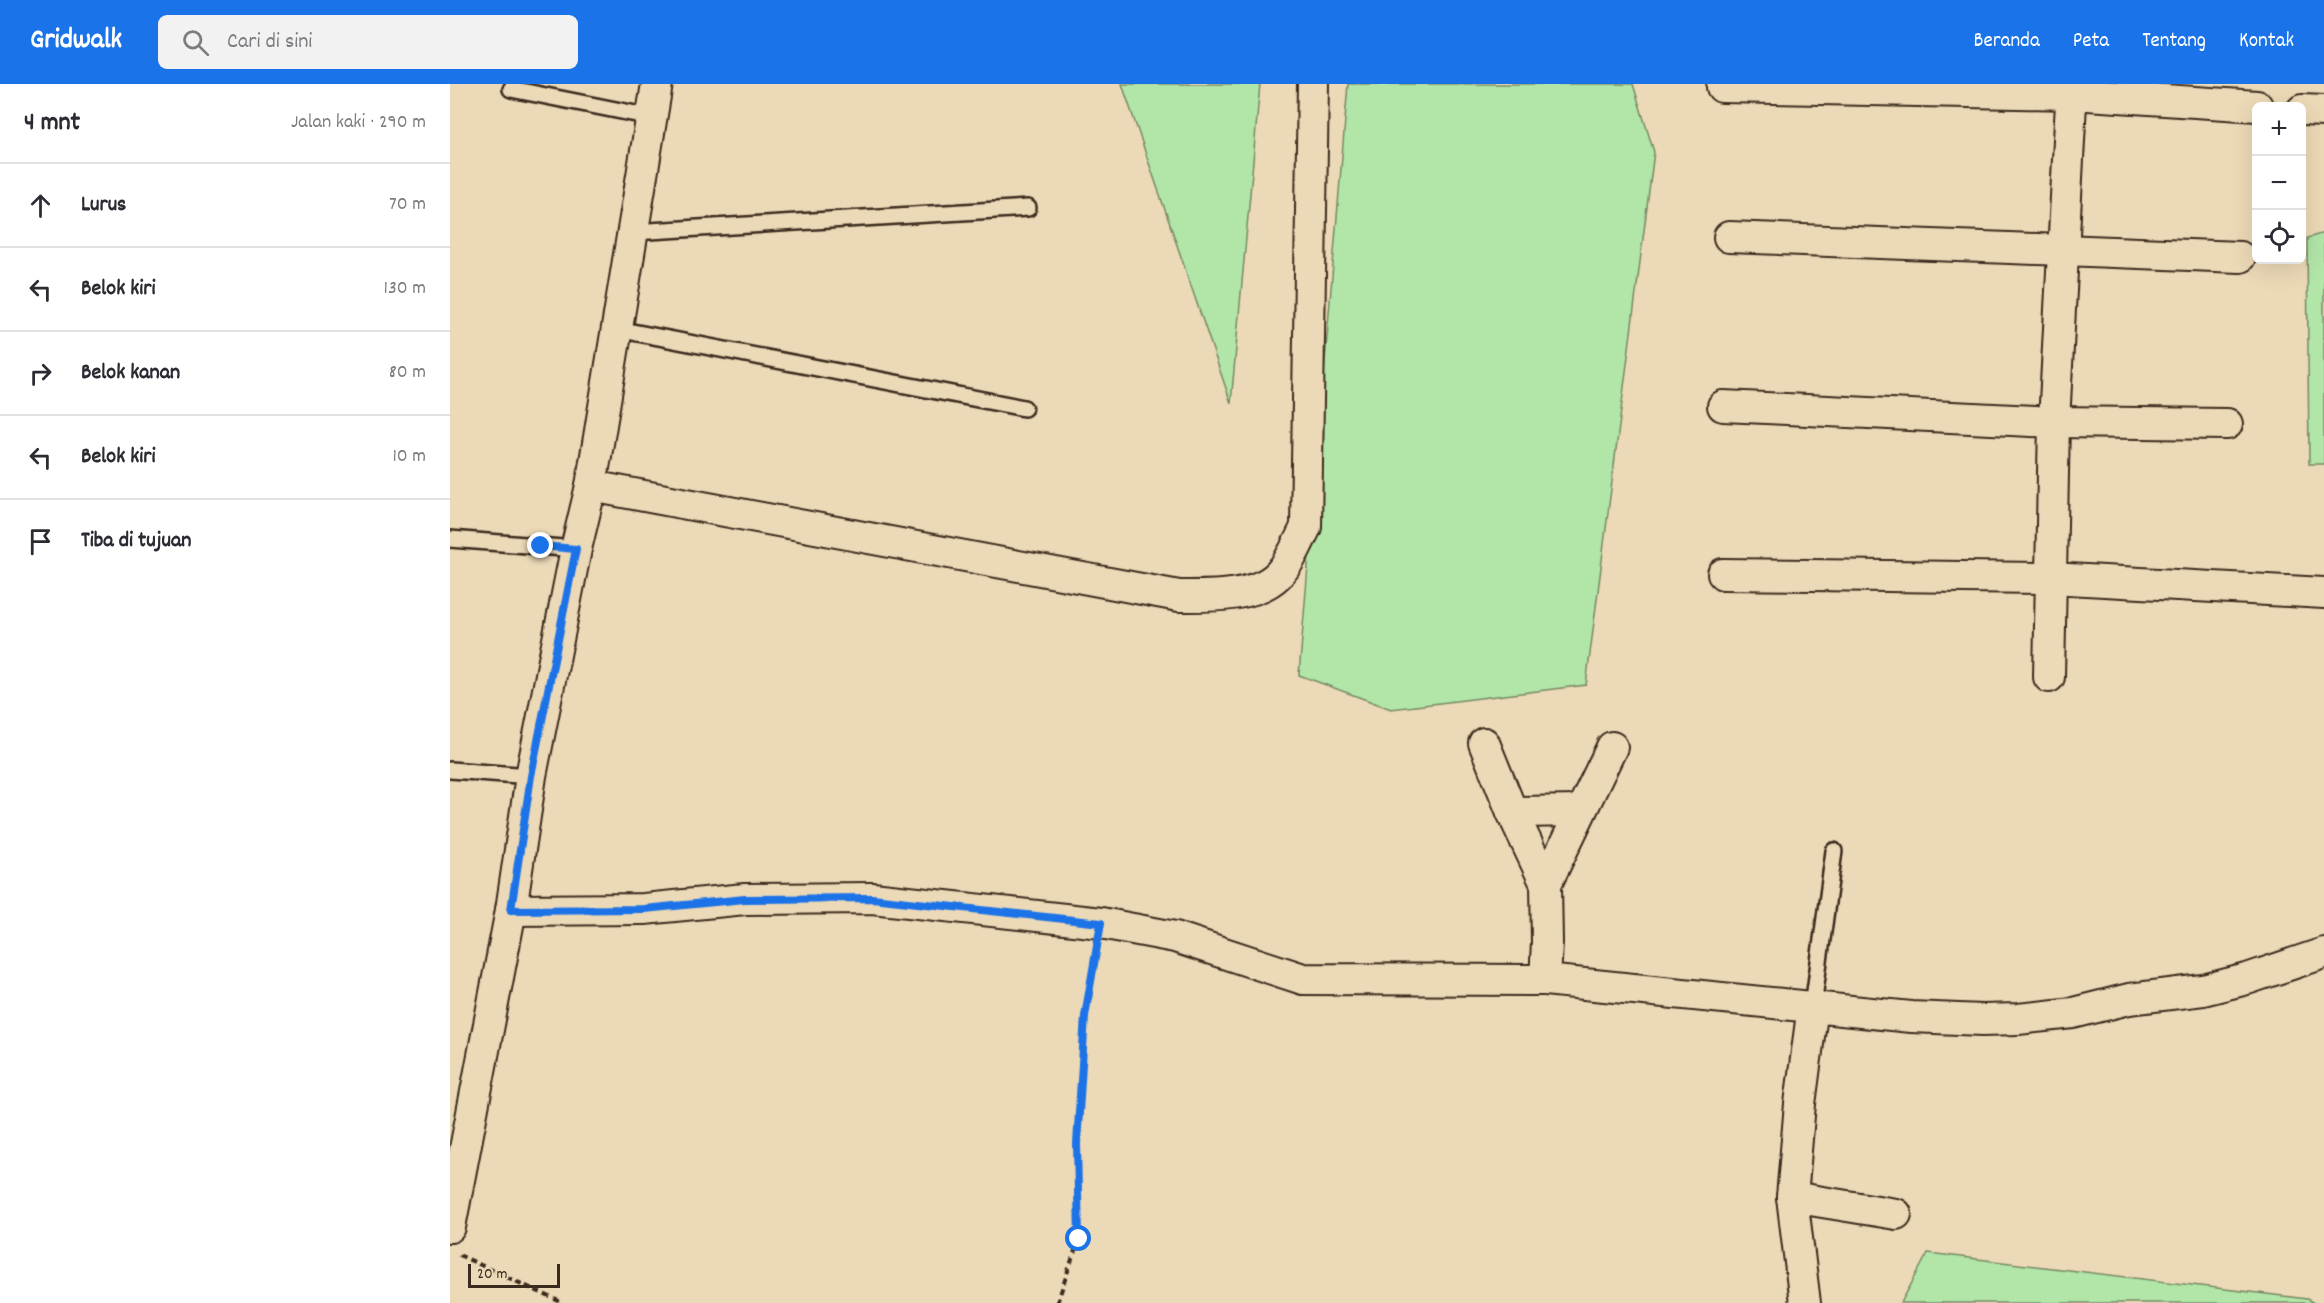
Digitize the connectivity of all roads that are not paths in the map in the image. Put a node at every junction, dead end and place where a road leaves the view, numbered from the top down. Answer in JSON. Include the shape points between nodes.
{"nodes":[{"id":1,"x":657,"y":84,"type":"edge"},
{"id":2,"x":1313,"y":84,"type":"edge"},
{"id":3,"x":1722,"y":87,"type":"dead end"},
{"id":4,"x":511,"y":89,"type":"dead end"},
{"id":5,"x":2072,"y":89,"type":"edge"},
{"id":6,"x":2252,"y":106,"type":"edge"},
{"id":7,"x":2306,"y":110,"type":"edge"},
{"id":8,"x":2324,"y":111,"type":"edge"},
{"id":9,"x":651,"y":117,"type":"junction"},
{"id":10,"x":1028,"y":208,"type":"dead end"},
{"id":11,"x":633,"y":232,"type":"junction"},
{"id":12,"x":1729,"y":237,"type":"dead end"},
{"id":13,"x":2062,"y":249,"type":"junction"},
{"id":14,"x":2240,"y":257,"type":"dead end"},
{"id":15,"x":617,"y":329,"type":"junction"},
{"id":16,"x":1723,"y":406,"type":"dead end"},
{"id":17,"x":1024,"y":408,"type":"dead end"},
{"id":18,"x":2054,"y":422,"type":"junction"},
{"id":19,"x":2227,"y":424,"type":"dead end"},
{"id":20,"x":591,"y":486,"type":"junction"},
{"id":21,"x":450,"y":539,"type":"edge"},
{"id":22,"x":576,"y":549,"type":"junction"},
{"id":23,"x":1723,"y":574,"type":"dead end"},
{"id":24,"x":2050,"y":578,"type":"junction"},
{"id":25,"x":2324,"y":593,"type":"edge"},
{"id":26,"x":2049,"y":677,"type":"dead end"},
{"id":27,"x":1484,"y":743,"type":"dead end"},
{"id":28,"x":1612,"y":747,"type":"dead end"},
{"id":29,"x":450,"y":770,"type":"edge"},
{"id":30,"x":531,"y":776,"type":"junction"},
{"id":31,"x":1580,"y":811,"type":"junction"},
{"id":32,"x":1512,"y":812,"type":"junction"},
{"id":33,"x":1834,"y":851,"type":"dead end"},
{"id":34,"x":1546,"y":884,"type":"junction"},
{"id":35,"x":511,"y":910,"type":"junction"},
{"id":36,"x":2324,"y":952,"type":"edge"},
{"id":37,"x":1545,"y":980,"type":"junction"},
{"id":38,"x":1813,"y":1006,"type":"junction"},
{"id":39,"x":1792,"y":1197,"type":"junction"},
{"id":40,"x":1896,"y":1215,"type":"dead end"},
{"id":41,"x":450,"y":1227,"type":"edge"},
{"id":42,"x":1805,"y":1303,"type":"edge"}],
"edges":[{"from":1,"to":9,"type":"street"},
{"from":2,"to":20,"type":"street","via":[[1306,527],[1277,576],[1253,589],[1222,596],[1179,596]]},
{"from":3,"to":5,"type":"street"},
{"from":4,"to":9,"type":"lane"},
{"from":5,"to":6,"type":"street"},
{"from":5,"to":13,"type":"street"},
{"from":7,"to":8,"type":"street"},
{"from":9,"to":11,"type":"street"},
{"from":10,"to":11,"type":"lane"},
{"from":11,"to":15,"type":"street"},
{"from":12,"to":13,"type":"street"},
{"from":13,"to":14,"type":"street"},
{"from":13,"to":18,"type":"street"},
{"from":15,"to":17,"type":"lane"},
{"from":15,"to":20,"type":"street"},
{"from":16,"to":18,"type":"street"},
{"from":18,"to":19,"type":"street"},
{"from":18,"to":24,"type":"street"},
{"from":20,"to":22,"type":"street"},
{"from":21,"to":22,"type":"lane"},
{"from":22,"to":30,"type":"street"},
{"from":23,"to":24,"type":"street"},
{"from":24,"to":25,"type":"street"},
{"from":24,"to":26,"type":"street"},
{"from":27,"to":32,"type":"street"},
{"from":28,"to":31,"type":"street"},
{"from":29,"to":30,"type":"lane"},
{"from":30,"to":35,"type":"street"},
{"from":31,"to":32,"type":"street"},
{"from":31,"to":34,"type":"street"},
{"from":32,"to":34,"type":"street"},
{"from":33,"to":38,"type":"lane"},
{"from":34,"to":37,"type":"street"},
{"from":35,"to":37,"type":"street","via":[[644,909],[745,899],[872,898],[1101,923],[1174,937],[1303,979]]},
{"from":35,"to":41,"type":"street"},
{"from":36,"to":38,"type":"street","via":[[2226,986],[2018,1019],[1911,1017]]},
{"from":37,"to":38,"type":"street"},
{"from":38,"to":39,"type":"street"},
{"from":39,"to":40,"type":"street"},
{"from":39,"to":42,"type":"street"}]}
